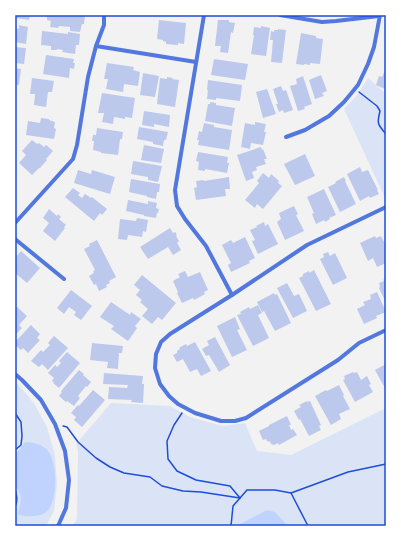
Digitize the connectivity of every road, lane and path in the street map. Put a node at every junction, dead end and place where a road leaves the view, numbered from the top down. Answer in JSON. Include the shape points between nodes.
{"nodes":[{"id":1,"x":104,"y":15,"type":"edge"},
{"id":2,"x":204,"y":15,"type":"edge"},
{"id":3,"x":280,"y":15,"type":"edge"},
{"id":4,"x":379,"y":15,"type":"edge"},
{"id":5,"x":96,"y":46,"type":"junction"},
{"id":6,"x":196,"y":62,"type":"junction"},
{"id":7,"x":355,"y":89,"type":"junction"},
{"id":8,"x":386,"y":134,"type":"edge"},
{"id":9,"x":286,"y":137,"type":"dead end"},
{"id":10,"x":386,"y":207,"type":"edge"},
{"id":11,"x":15,"y":223,"type":"edge"},
{"id":12,"x":15,"y":239,"type":"edge"},
{"id":13,"x":64,"y":279,"type":"dead end"},
{"id":14,"x":232,"y":295,"type":"junction"},
{"id":15,"x":386,"y":330,"type":"edge"},
{"id":16,"x":15,"y":374,"type":"edge"},
{"id":17,"x":185,"y":409,"type":"junction"},
{"id":18,"x":15,"y":413,"type":"edge"},
{"id":19,"x":55,"y":424,"type":"junction"},
{"id":20,"x":15,"y":450,"type":"edge"},
{"id":21,"x":386,"y":464,"type":"edge"},
{"id":22,"x":15,"y":489,"type":"edge"},
{"id":23,"x":291,"y":493,"type":"junction"},
{"id":24,"x":240,"y":498,"type":"junction"},
{"id":25,"x":15,"y":507,"type":"edge"},
{"id":26,"x":58,"y":526,"type":"edge"},
{"id":27,"x":231,"y":526,"type":"edge"},
{"id":28,"x":308,"y":526,"type":"edge"}],
"edges":[{"from":1,"to":5,"type":"street","via":[[104,25]]},
{"from":2,"to":6,"type":"street"},
{"from":3,"to":4,"type":"street","via":[[322,22]]},
{"from":4,"to":7,"type":"street","via":[[374,47]]},
{"from":5,"to":6,"type":"street"},
{"from":5,"to":11,"type":"street","via":[[73,159]]},
{"from":6,"to":14,"type":"street","via":[[175,190],[177,206],[206,246]]},
{"from":7,"to":8,"type":"path","via":[[377,106],[380,111],[378,123]]},
{"from":7,"to":9,"type":"street","via":[[329,116],[305,130]]},
{"from":10,"to":14,"type":"street","via":[[307,245]]},
{"from":12,"to":13,"type":"street"},
{"from":14,"to":17,"type":"street","via":[[170,334],[161,342],[156,354],[160,384],[169,396]]},
{"from":15,"to":17,"type":"street","via":[[359,343],[338,360],[246,418],[221,421]]},
{"from":16,"to":19,"type":"street","via":[[40,400]]},
{"from":17,"to":24,"type":"path","via":[[167,440],[168,459],[178,471],[196,480],[230,486]]},
{"from":18,"to":20,"type":"path","via":[[21,422],[22,436],[21,445]]},
{"from":19,"to":24,"type":"path","via":[[66,427],[96,458],[124,473],[150,477],[162,486],[182,491]]},
{"from":19,"to":26,"type":"street","via":[[65,451],[69,480],[66,508]]},
{"from":21,"to":23,"type":"path","via":[[348,472]]},
{"from":22,"to":25,"type":"path","via":[[18,500]]},
{"from":23,"to":24,"type":"path","via":[[247,490]]},
{"from":23,"to":28,"type":"path"},
{"from":24,"to":27,"type":"path","via":[[233,506]]}]}
